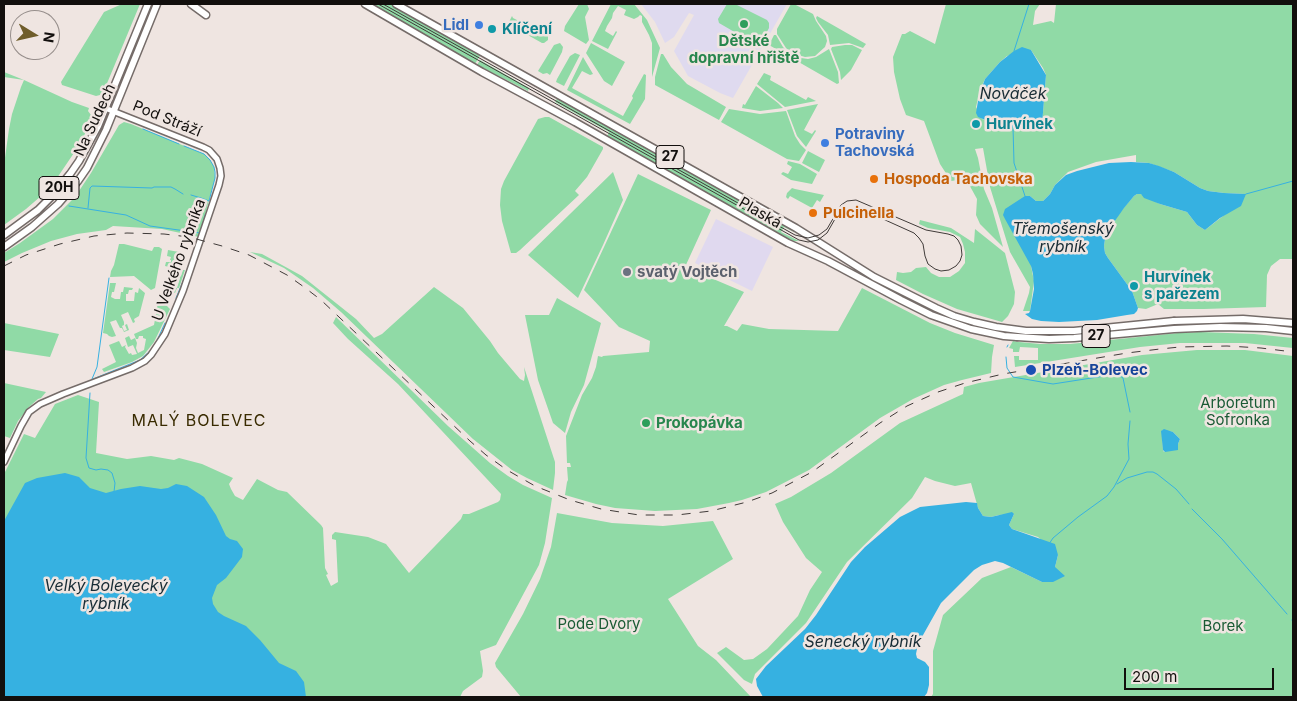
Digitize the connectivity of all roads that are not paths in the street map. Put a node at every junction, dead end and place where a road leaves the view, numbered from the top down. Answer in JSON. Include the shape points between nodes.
{"nodes":[{"id":1,"x":148,"y":4,"type":"edge"},
{"id":2,"x":191,"y":4,"type":"edge"},
{"id":3,"x":365,"y":4,"type":"edge"},
{"id":4,"x":396,"y":4,"type":"edge"},
{"id":5,"x":157,"y":5,"type":"edge"},
{"id":6,"x":206,"y":15,"type":"dead end"},
{"id":7,"x":105,"y":108,"type":"junction"},
{"id":8,"x":114,"y":112,"type":"junction"},
{"id":9,"x":216,"y":159,"type":"joint"},
{"id":10,"x":4,"y":235,"type":"edge"},
{"id":11,"x":4,"y":247,"type":"edge"},
{"id":12,"x":1293,"y":323,"type":"edge"},
{"id":13,"x":1293,"y":331,"type":"edge"},
{"id":14,"x":4,"y":462,"type":"edge"}],
"edges":[{"from":1,"to":7,"type":"main road","name":"Na Sudech","number":"20H"},
{"from":2,"to":6,"type":"main road"},
{"from":3,"to":13,"type":"main road","name":"Plaská","number":"27","via":[[788,243],[931,315],[972,329],[1017,338],[1074,338],[1242,327]]},
{"from":4,"to":12,"type":"main road","name":"Plaská","number":"27","via":[[796,228],[874,277],[936,308],[974,322],[1026,331],[1074,331],[1174,321],[1243,319]]},
{"from":5,"to":8,"type":"main road","name":"Na Sudech","number":"20H"},
{"from":7,"to":8,"type":"street","name":"Pod Stráží"},
{"from":7,"to":10,"type":"main road","name":"Na Sudech","number":"20H","via":[[87,147],[60,187],[38,210]]},
{"from":8,"to":9,"type":"street","name":"Pod Stráží","via":[[203,147]]},
{"from":8,"to":11,"type":"main road","name":"Na Sudech","number":"20H","via":[[78,181],[44,217]]},
{"from":9,"to":14,"type":"street","name":"U Velkého rybníka","via":[[221,172],[219,185],[183,291],[157,347],[145,361],[132,368],[63,394],[29,412]]}]}
